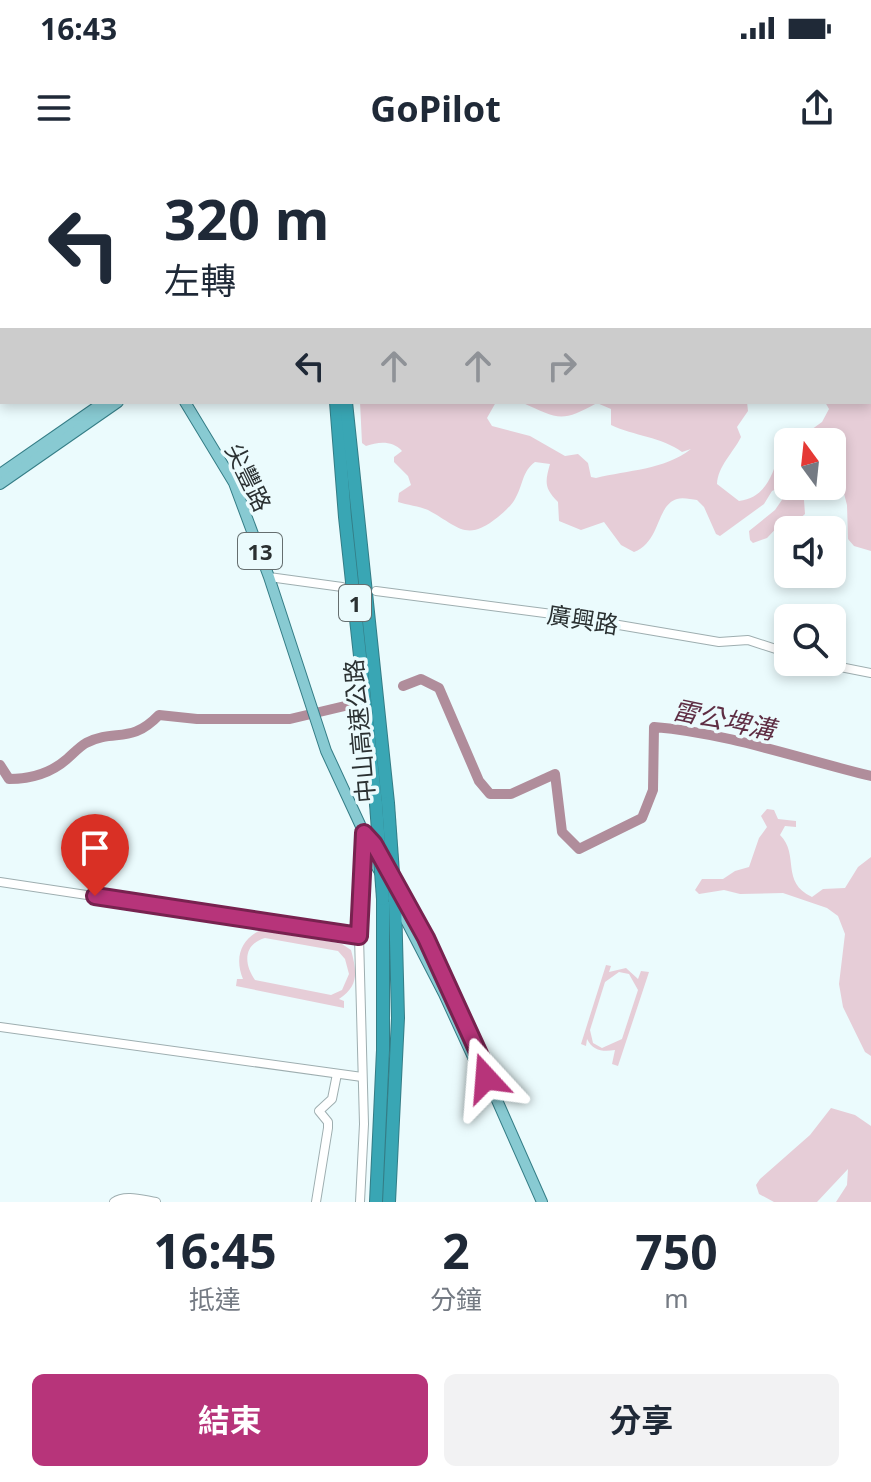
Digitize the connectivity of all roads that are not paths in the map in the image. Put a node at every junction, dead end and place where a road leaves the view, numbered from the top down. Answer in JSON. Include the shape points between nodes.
{"nodes":[{"id":1,"x":101,"y":404,"type":"edge"},
{"id":2,"x":115,"y":404,"type":"edge"},
{"id":3,"x":186,"y":404,"type":"edge"},
{"id":4,"x":336,"y":404,"type":"edge"},
{"id":5,"x":346,"y":404,"type":"edge"},
{"id":6,"x":0,"y":474,"type":"edge"},
{"id":7,"x":0,"y":484,"type":"edge"},
{"id":8,"x":269,"y":577,"type":"junction"},
{"id":9,"x":342,"y":587,"type":"dead end"},
{"id":10,"x":376,"y":591,"type":"dead end"},
{"id":11,"x":774,"y":648,"type":"edge"},
{"id":12,"x":846,"y":668,"type":"edge"},
{"id":13,"x":871,"y":673,"type":"edge"},
{"id":14,"x":382,"y":804,"type":"junction"},
{"id":15,"x":364,"y":833,"type":"junction"},
{"id":16,"x":0,"y":882,"type":"edge"},
{"id":17,"x":389,"y":900,"type":"junction"},
{"id":18,"x":359,"y":936,"type":"junction"},
{"id":19,"x":0,"y":1027,"type":"edge"},
{"id":20,"x":337,"y":1074,"type":"junction"},
{"id":21,"x":362,"y":1077,"type":"junction"},
{"id":22,"x":114,"y":1202,"type":"edge"},
{"id":23,"x":156,"y":1202,"type":"edge"},
{"id":24,"x":316,"y":1202,"type":"edge"},
{"id":25,"x":360,"y":1202,"type":"edge"},
{"id":26,"x":376,"y":1202,"type":"edge"},
{"id":27,"x":389,"y":1202,"type":"edge"},
{"id":28,"x":542,"y":1202,"type":"edge"}],
"edges":[{"from":1,"to":6,"type":"main road"},
{"from":2,"to":7,"type":"main road"},
{"from":3,"to":8,"type":"main road","name":"尖豐路","number":"13","via":[[234,483]]},
{"from":4,"to":14,"type":"highway","name":"中山高速公路","number":"1","via":[[345,517]]},
{"from":5,"to":14,"type":"highway","name":"中山高速公路","number":"1"},
{"from":8,"to":9,"type":"street"},
{"from":8,"to":15,"type":"main road","name":"尖豐路","number":"13","via":[[319,729]]},
{"from":10,"to":11,"type":"street","name":"廣興路","via":[[719,642],[748,640]]},
{"from":12,"to":13,"type":"street"},
{"from":14,"to":17,"type":"highway","name":"中山高速公路","number":"1","bridge":true},
{"from":15,"to":18,"type":"street"},
{"from":15,"to":28,"type":"main road","number":"13","via":[[369,853],[486,1078]]},
{"from":16,"to":18,"type":"street"},
{"from":17,"to":26,"type":"highway","name":"中山高速公路","number":"1"},
{"from":17,"to":27,"type":"highway","name":"中山高速公路","number":"1","via":[[398,1018]]},
{"from":18,"to":21,"type":"street"},
{"from":19,"to":20,"type":"street"},
{"from":20,"to":21,"type":"street"},
{"from":20,"to":24,"type":"street","via":[[332,1099],[319,1111],[328,1128]]},
{"from":21,"to":25,"type":"street"},
{"from":22,"to":23,"type":"street"}]}
